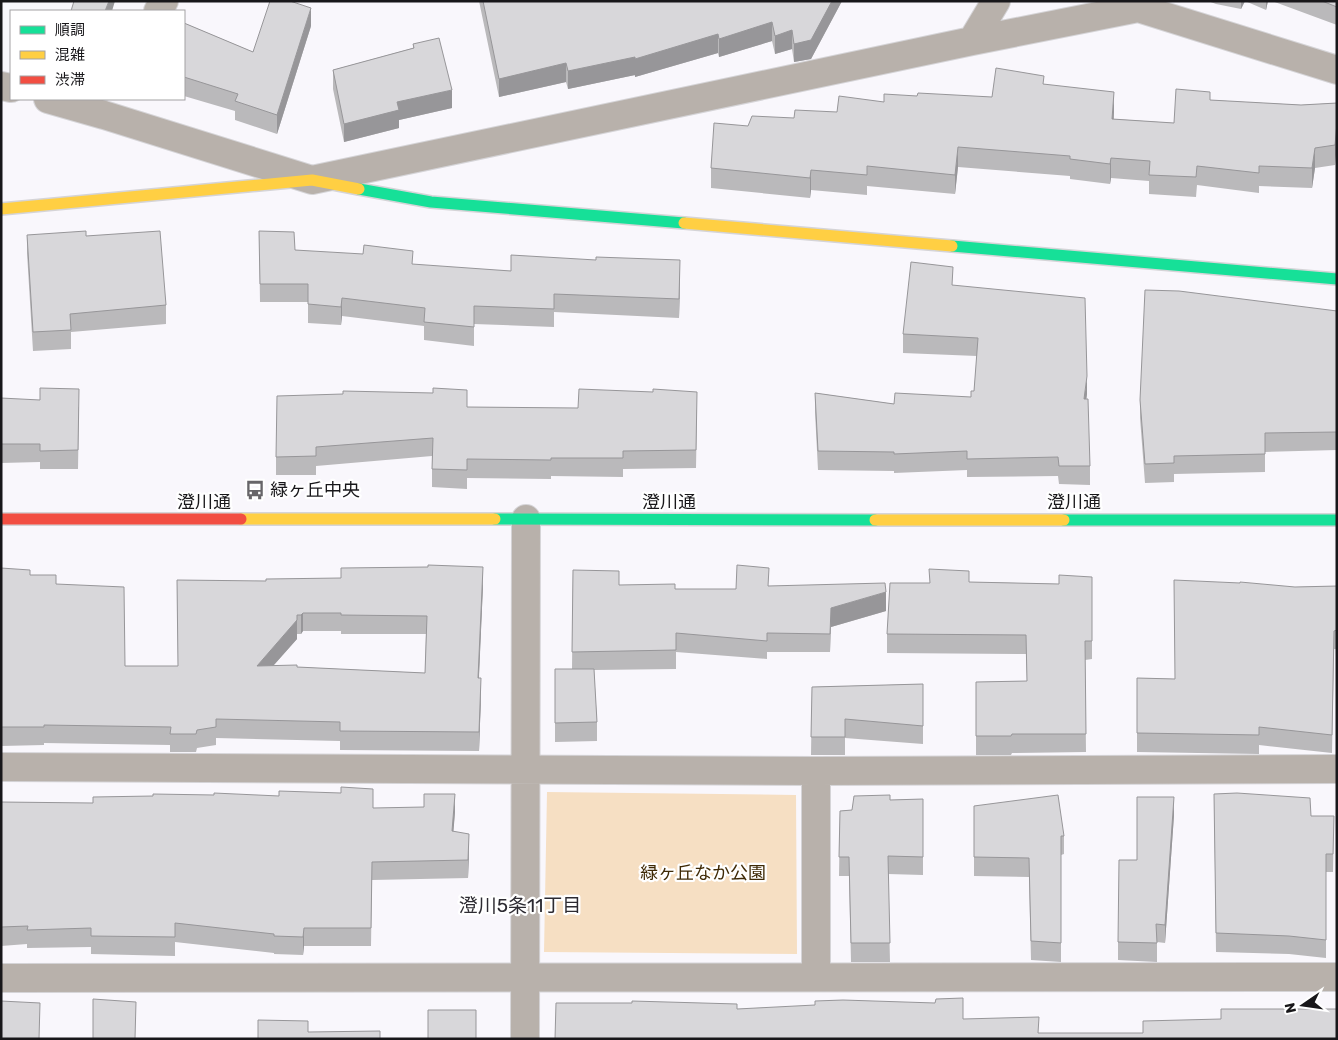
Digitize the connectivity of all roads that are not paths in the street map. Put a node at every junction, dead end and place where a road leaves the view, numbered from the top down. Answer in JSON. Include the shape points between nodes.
{"nodes":[{"id":1,"x":986,"y":5,"type":"edge"},
{"id":2,"x":972,"y":41,"type":"junction"},
{"id":3,"x":1337,"y":70,"type":"edge"},
{"id":4,"x":56,"y":100,"type":"edge"},
{"id":5,"x":108,"y":107,"type":"edge"},
{"id":6,"x":312,"y":180,"type":"junction"},
{"id":7,"x":1,"y":208,"type":"edge"},
{"id":8,"x":1337,"y":279,"type":"edge"},
{"id":9,"x":1,"y":519,"type":"edge"},
{"id":10,"x":526,"y":519,"type":"junction"},
{"id":11,"x":1337,"y":520,"type":"edge"},
{"id":12,"x":1,"y":768,"type":"edge"},
{"id":13,"x":525,"y":768,"type":"junction"},
{"id":14,"x":1337,"y":769,"type":"edge"},
{"id":15,"x":816,"y":771,"type":"junction"},
{"id":16,"x":816,"y":977,"type":"junction"},
{"id":17,"x":1337,"y":977,"type":"edge"},
{"id":18,"x":1,"y":978,"type":"edge"},
{"id":19,"x":525,"y":978,"type":"junction"},
{"id":20,"x":525,"y":1039,"type":"edge"}],
"edges":[{"from":1,"to":2,"type":"street"},
{"from":2,"to":3,"type":"street","via":[[1138,8]]},
{"from":2,"to":6,"type":"street"},
{"from":4,"to":5,"type":"street"},
{"from":5,"to":6,"type":"street"},
{"from":6,"to":7,"type":"street"},
{"from":6,"to":8,"type":"street","via":[[431,202]]},
{"from":9,"to":10,"type":"street","name":"澄川通"},
{"from":10,"to":11,"type":"street","name":"澄川通"},
{"from":10,"to":13,"type":"street"},
{"from":12,"to":13,"type":"street"},
{"from":13,"to":15,"type":"street"},
{"from":13,"to":19,"type":"street"},
{"from":14,"to":15,"type":"street"},
{"from":15,"to":16,"type":"street"},
{"from":16,"to":17,"type":"street"},
{"from":16,"to":19,"type":"street"},
{"from":18,"to":19,"type":"street"},
{"from":19,"to":20,"type":"street"}]}
